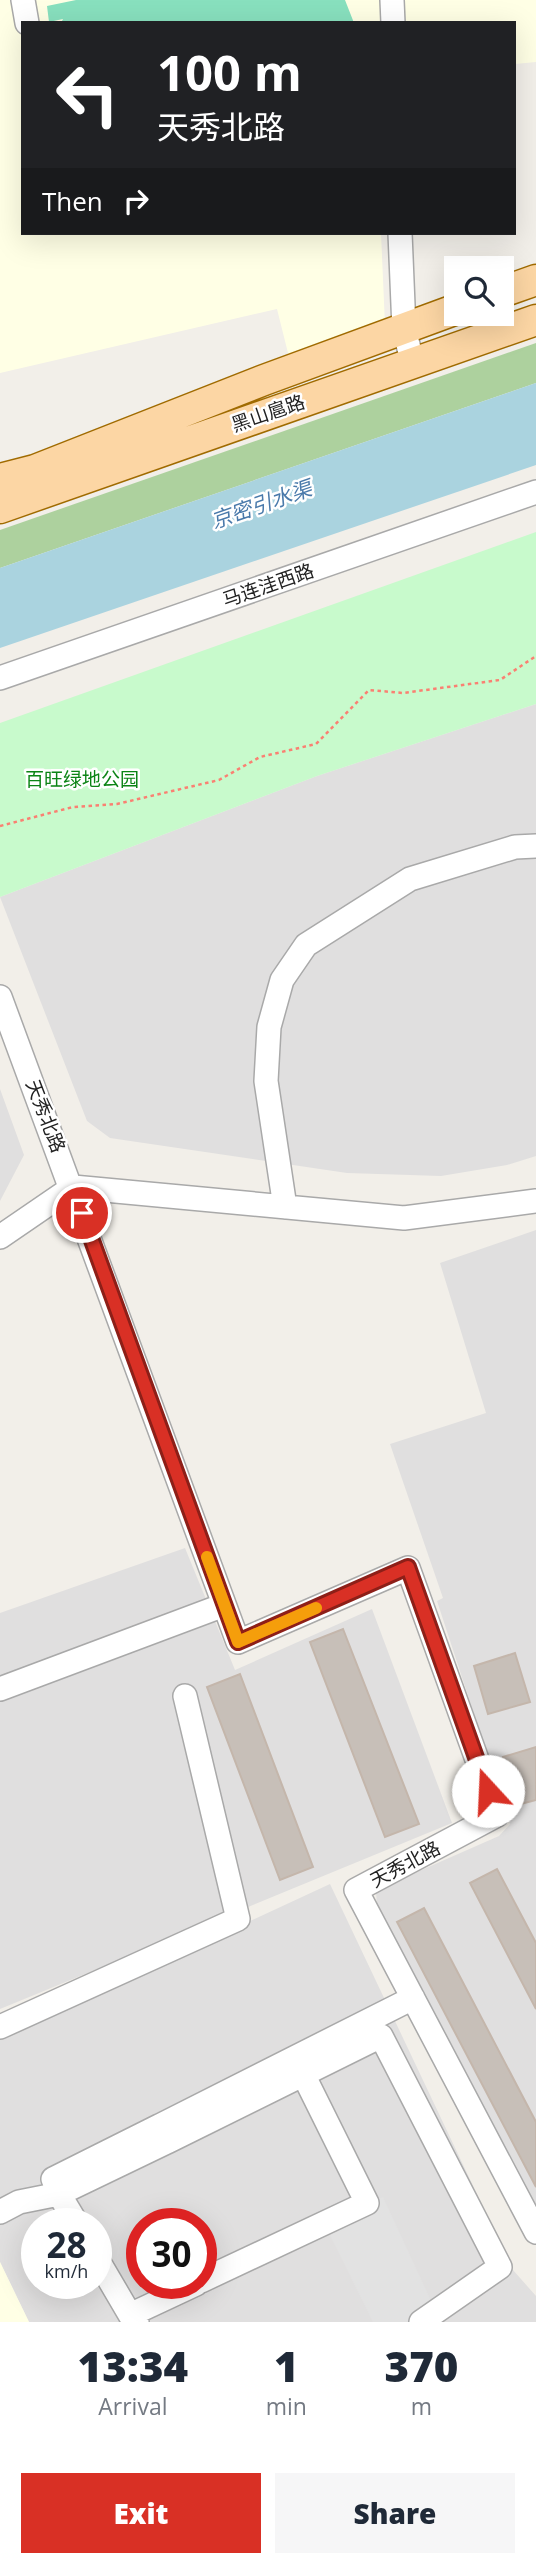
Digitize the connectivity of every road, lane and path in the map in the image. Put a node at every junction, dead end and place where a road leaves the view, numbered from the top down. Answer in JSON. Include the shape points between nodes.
{"nodes":[{"id":1,"x":23,"y":0,"type":"edge"},
{"id":2,"x":392,"y":0,"type":"edge"},
{"id":3,"x":27,"y":21,"type":"edge"},
{"id":4,"x":393,"y":21,"type":"edge"},
{"id":5,"x":400,"y":235,"type":"edge"},
{"id":6,"x":536,"y":280,"type":"edge"},
{"id":7,"x":514,"y":288,"type":"edge"},
{"id":8,"x":444,"y":314,"type":"edge"},
{"id":9,"x":536,"y":320,"type":"edge"},
{"id":10,"x":470,"y":326,"type":"edge"},
{"id":11,"x":404,"y":329,"type":"junction"},
{"id":12,"x":487,"y":336,"type":"junction"},
{"id":13,"x":413,"y":364,"type":"junction"},
{"id":14,"x":0,"y":479,"type":"edge"},
{"id":15,"x":536,"y":492,"type":"edge"},
{"id":16,"x":0,"y":508,"type":"edge"},
{"id":17,"x":536,"y":656,"type":"edge"},
{"id":18,"x":0,"y":678,"type":"edge"},
{"id":19,"x":0,"y":826,"type":"edge"},
{"id":20,"x":536,"y":846,"type":"edge"},
{"id":21,"x":0,"y":997,"type":"edge"},
{"id":22,"x":73,"y":1187,"type":"junction"},
{"id":23,"x":536,"y":1201,"type":"edge"},
{"id":24,"x":285,"y":1207,"type":"junction"},
{"id":25,"x":0,"y":1237,"type":"edge"},
{"id":26,"x":224,"y":1605,"type":"junction"},
{"id":27,"x":0,"y":1689,"type":"edge"},
{"id":28,"x":185,"y":1696,"type":"dead end"},
{"id":29,"x":413,"y":1998,"type":"junction"},
{"id":30,"x":0,"y":2026,"type":"edge"},
{"id":31,"x":303,"y":2074,"type":"junction"},
{"id":32,"x":163,"y":2134,"type":"junction"},
{"id":33,"x":59,"y":2194,"type":"junction"},
{"id":34,"x":67,"y":2208,"type":"edge"},
{"id":35,"x":0,"y":2212,"type":"edge"},
{"id":36,"x":536,"y":2232,"type":"edge"},
{"id":37,"x":217,"y":2273,"type":"edge"},
{"id":38,"x":112,"y":2283,"type":"edge"},
{"id":39,"x":169,"y":2299,"type":"edge"},
{"id":40,"x":134,"y":2318,"type":"edge"},
{"id":41,"x":421,"y":2322,"type":"edge"}],
"edges":[{"from":1,"to":3,"type":"street"},
{"from":2,"to":4,"type":"street"},
{"from":5,"to":11,"type":"street"},
{"from":6,"to":7,"type":"main road"},
{"from":8,"to":11,"type":"main road","name":"黑山扈路"},
{"from":9,"to":12,"type":"main road","name":"黑山扈路"},
{"from":10,"to":12,"type":"main road","via":[[471,331]]},
{"from":11,"to":13,"type":"street"},
{"from":11,"to":14,"type":"main road","name":"黑山扈路","via":[[36,470]]},
{"from":12,"to":13,"type":"main road","name":"黑山扈路"},
{"from":13,"to":16,"type":"main road","name":"黑山扈路"},
{"from":15,"to":18,"type":"street","name":"马连洼西路"},
{"from":17,"to":19,"type":"path","via":[[500,680],[403,694],[369,690],[316,744],[260,757],[219,780],[117,804],[73,807]]},
{"from":20,"to":24,"type":"street","via":[[410,879],[306,945],[282,980],[270,1027],[266,1081]]},
{"from":21,"to":22,"type":"street","name":"天秀北路"},
{"from":22,"to":24,"type":"street"},
{"from":22,"to":25,"type":"street"},
{"from":22,"to":26,"type":"street","name":"天秀北路"},
{"from":23,"to":24,"type":"street","via":[[404,1218]]},
{"from":26,"to":27,"type":"street"},
{"from":26,"to":29,"type":"street","name":"天秀北路","via":[[238,1642],[408,1567],[497,1815],[356,1890]]},
{"from":28,"to":30,"type":"street","via":[[238,1919]]},
{"from":29,"to":32,"type":"street"},
{"from":29,"to":36,"type":"street","name":"天秀北路"},
{"from":31,"to":32,"type":"street"},
{"from":31,"to":37,"type":"street","via":[[367,2203]]},
{"from":31,"to":41,"type":"street","via":[[381,2036],[500,2267]]},
{"from":32,"to":33,"type":"street","via":[[53,2179]]},
{"from":33,"to":34,"type":"street"},
{"from":33,"to":35,"type":"street","via":[[19,2202]]},
{"from":38,"to":40,"type":"street"},
{"from":39,"to":40,"type":"street"}]}
